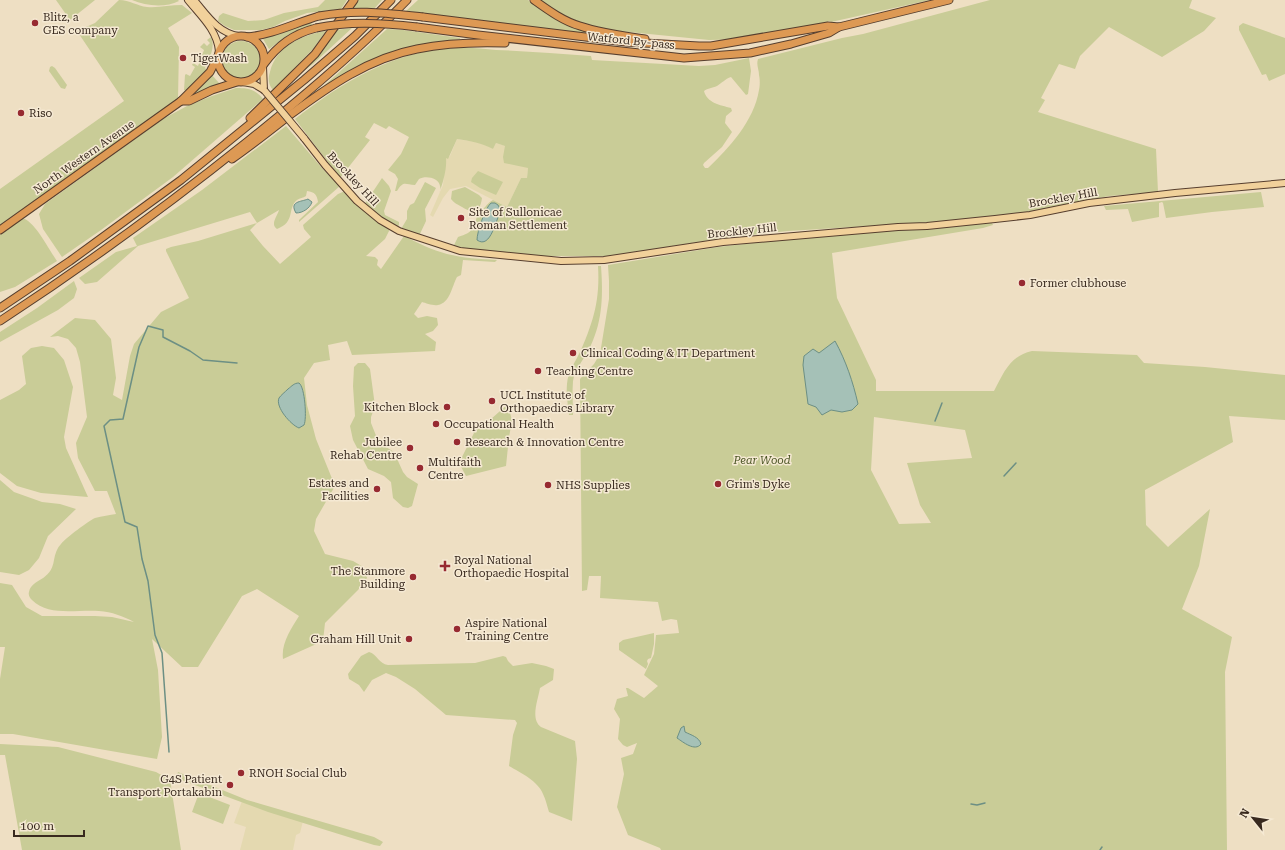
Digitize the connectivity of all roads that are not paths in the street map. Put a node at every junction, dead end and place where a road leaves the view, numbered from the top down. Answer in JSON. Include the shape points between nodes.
{"nodes":[{"id":1,"x":188,"y":0,"type":"edge"},
{"id":2,"x":194,"y":0,"type":"edge"},
{"id":3,"x":354,"y":0,"type":"edge"},
{"id":4,"x":391,"y":0,"type":"edge"},
{"id":5,"x":407,"y":0,"type":"edge"},
{"id":6,"x":534,"y":0,"type":"edge"},
{"id":7,"x":949,"y":0,"type":"edge"},
{"id":8,"x":839,"y":27,"type":"junction"},
{"id":9,"x":238,"y":36,"type":"junction"},
{"id":10,"x":247,"y":36,"type":"junction"},
{"id":11,"x":541,"y":43,"type":"junction"},
{"id":12,"x":699,"y":46,"type":"junction"},
{"id":13,"x":218,"y":54,"type":"junction"},
{"id":14,"x":263,"y":65,"type":"junction"},
{"id":15,"x":240,"y":82,"type":"junction"},
{"id":16,"x":264,"y":90,"type":"junction"},
{"id":17,"x":181,"y":101,"type":"junction"},
{"id":18,"x":197,"y":167,"type":"junction"},
{"id":19,"x":195,"y":183,"type":"junction"},
{"id":20,"x":1285,"y":183,"type":"edge"},
{"id":21,"x":0,"y":230,"type":"edge"},
{"id":22,"x":0,"y":308,"type":"edge"},
{"id":23,"x":0,"y":321,"type":"edge"}],
"edges":[{"from":1,"to":13,"type":"main road","via":[[213,31],[218,41]]},
{"from":2,"to":9,"type":"main road","via":[[216,26]]},
{"from":3,"to":18,"type":"highway","via":[[307,63]]},
{"from":4,"to":18,"type":"highway","via":[[355,36],[304,80]]},
{"from":5,"to":19,"type":"highway","via":[[367,40],[311,89]]},
{"from":6,"to":12,"type":"highway","via":[[557,16],[580,26],[618,35]]},
{"from":7,"to":8,"type":"highway","name":"Watford By-pass"},
{"from":8,"to":11,"type":"highway","name":"Watford By-pass","via":[[829,33],[750,53],[684,58]]},
{"from":8,"to":12,"type":"highway","name":"Watford By-pass","via":[[828,26]]},
{"from":9,"to":10,"type":"highway"},
{"from":9,"to":13,"type":"highway","via":[[225,43]]},
{"from":10,"to":12,"type":"highway","name":"Watford By-pass","bridge":true,"via":[[263,35],[319,16],[360,11],[626,42]]},
{"from":10,"to":14,"type":"highway","via":[[260,47],[264,57]]},
{"from":11,"to":14,"type":"highway","name":"Watford By-pass","bridge":true,"via":[[417,26],[364,23],[330,25],[306,31],[289,39],[275,50]]},
{"from":11,"to":19,"type":"highway","via":[[461,43],[416,49],[379,60],[330,87],[248,148]]},
{"from":13,"to":15,"type":"highway","via":[[221,71],[227,78]]},
{"from":13,"to":17,"type":"highway","name":"North Western Avenue","via":[[210,72]]},
{"from":14,"to":15,"type":"highway","via":[[257,76]]},
{"from":14,"to":16,"type":"main road"},
{"from":15,"to":16,"type":"main road","name":"Brockley Hill","via":[[254,84]]},
{"from":15,"to":17,"type":"highway","name":"North Western Avenue","via":[[212,90],[189,101]]},
{"from":16,"to":20,"type":"main road","name":"Brockley Hill","bridge":true,"via":[[360,204],[399,231],[460,251],[561,261],[604,260],[723,242],[995,219],[1089,203]]},
{"from":17,"to":21,"type":"highway","name":"North Western Avenue"},
{"from":18,"to":22,"type":"highway","via":[[94,244]]},
{"from":19,"to":23,"type":"highway","via":[[76,270]]}]}
